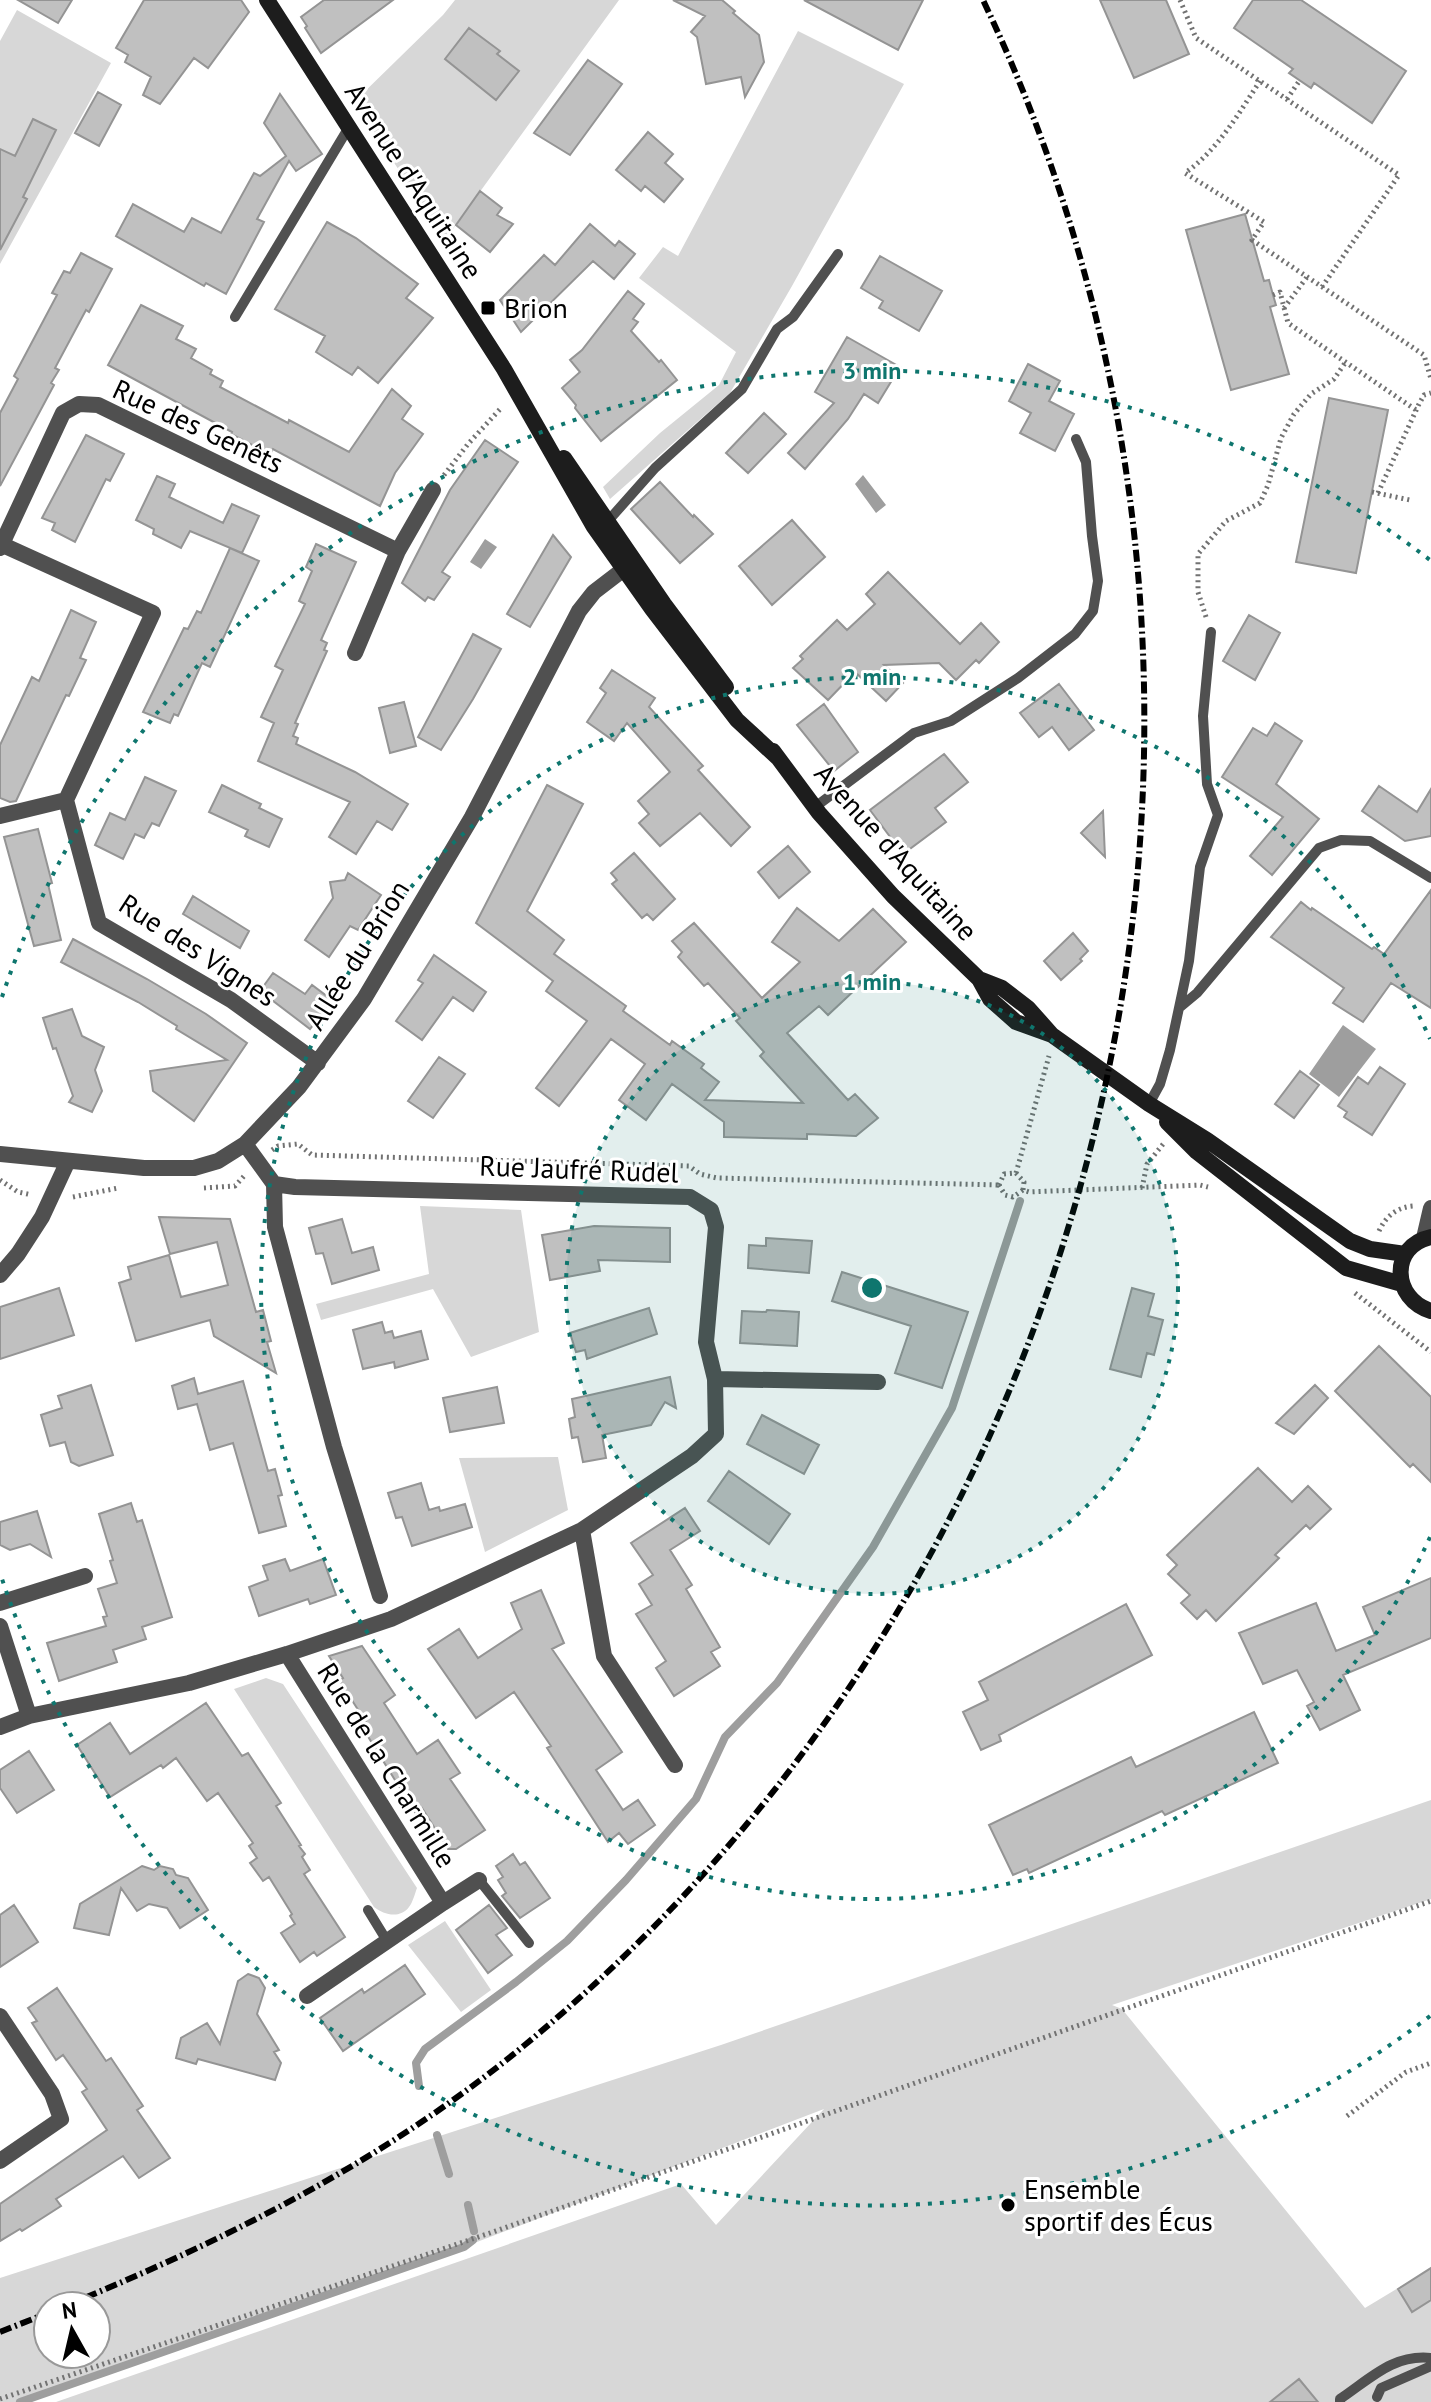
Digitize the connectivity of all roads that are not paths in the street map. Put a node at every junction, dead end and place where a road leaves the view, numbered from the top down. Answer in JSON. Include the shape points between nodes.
{"nodes":[{"id":1,"x":267,"y":0,"type":"edge"},
{"id":2,"x":349,"y":127,"type":"junction"},
{"id":3,"x":838,"y":254,"type":"dead end"},
{"id":4,"x":235,"y":317,"type":"dead end"},
{"id":5,"x":517,"y":392,"type":"junction"},
{"id":6,"x":1076,"y":439,"type":"dead end"},
{"id":7,"x":433,"y":490,"type":"road end"},
{"id":8,"x":608,"y":521,"type":"junction"},
{"id":9,"x":1,"y":546,"type":"edge"},
{"id":10,"x":398,"y":551,"type":"junction"},
{"id":11,"x":630,"y":565,"type":"junction"},
{"id":12,"x":1211,"y":632,"type":"road end"},
{"id":13,"x":355,"y":653,"type":"dead end"},
{"id":14,"x":66,"y":800,"type":"junction"},
{"id":15,"x":815,"y":807,"type":"junction"},
{"id":16,"x":0,"y":816,"type":"edge"},
{"id":17,"x":1431,"y":878,"type":"edge"},
{"id":18,"x":1179,"y":1008,"type":"junction"},
{"id":19,"x":318,"y":1063,"type":"junction"},
{"id":20,"x":1149,"y":1104,"type":"junction"},
{"id":21,"x":245,"y":1144,"type":"junction"},
{"id":22,"x":0,"y":1154,"type":"edge"},
{"id":23,"x":68,"y":1161,"type":"junction"},
{"id":24,"x":274,"y":1184,"type":"junction"},
{"id":25,"x":1425,"y":1207,"type":"edge"},
{"id":26,"x":1428,"y":1238,"type":"edge"},
{"id":27,"x":1405,"y":1254,"type":"junction"},
{"id":28,"x":0,"y":1275,"type":"edge"},
{"id":29,"x":1402,"y":1284,"type":"junction"},
{"id":30,"x":1431,"y":1311,"type":"edge"},
{"id":31,"x":715,"y":1379,"type":"junction"},
{"id":32,"x":878,"y":1382,"type":"dead end"},
{"id":33,"x":582,"y":1530,"type":"junction"},
{"id":34,"x":85,"y":1576,"type":"dead end"},
{"id":35,"x":380,"y":1596,"type":"dead end"},
{"id":36,"x":0,"y":1603,"type":"edge"},
{"id":37,"x":0,"y":1626,"type":"edge"},
{"id":38,"x":287,"y":1654,"type":"junction"},
{"id":39,"x":29,"y":1716,"type":"junction"},
{"id":40,"x":0,"y":1727,"type":"edge"},
{"id":41,"x":675,"y":1765,"type":"dead end"},
{"id":42,"x":479,"y":1880,"type":"joint"},
{"id":43,"x":443,"y":1903,"type":"junction"},
{"id":44,"x":368,"y":1910,"type":"dead end"},
{"id":45,"x":387,"y":1941,"type":"junction"},
{"id":46,"x":529,"y":1943,"type":"dead end"},
{"id":47,"x":307,"y":1996,"type":"dead end"},
{"id":48,"x":0,"y":2016,"type":"edge"},
{"id":49,"x":0,"y":2161,"type":"edge"},
{"id":50,"x":1431,"y":2358,"type":"edge"},
{"id":51,"x":1431,"y":2366,"type":"edge"},
{"id":52,"x":1377,"y":2397,"type":"dead end"},
{"id":53,"x":1340,"y":2402,"type":"edge"}],
"edges":[{"from":1,"to":2,"type":"street","name":"Avenue d'Aquitaine"},
{"from":2,"to":4,"type":"lane"},
{"from":2,"to":5,"type":"street","name":"Avenue d'Aquitaine"},
{"from":3,"to":8,"type":"lane","via":[[793,317],[777,329],[742,389],[655,468]]},
{"from":5,"to":8,"type":"street","name":"Avenue d'Aquitaine"},
{"from":5,"to":11,"type":"street","name":"Avenue d'Aquitaine","via":[[583,512]]},
{"from":6,"to":15,"type":"lane","via":[[1086,462],[1098,581],[1093,611],[1075,634],[1018,678],[951,721],[914,733]]},
{"from":7,"to":10,"type":"street"},
{"from":8,"to":11,"type":"street","name":"Avenue d'Aquitaine"},
{"from":9,"to":10,"type":"street","name":"Rue des Genêts","via":[[63,413],[79,404],[98,405]]},
{"from":9,"to":14,"type":"street","via":[[153,613]]},
{"from":10,"to":13,"type":"street"},
{"from":11,"to":15,"type":"street","name":"Avenue d'Aquitaine"},
{"from":11,"to":19,"type":"street","name":"Allée du Brion","via":[[579,611],[472,817],[364,999]]},
{"from":12,"to":18,"type":"lane","via":[[1203,716],[1207,784],[1218,815],[1200,867]]},
{"from":14,"to":16,"type":"street"},
{"from":14,"to":19,"type":"street","name":"Rue des Vignes","via":[[99,923],[231,1000]]},
{"from":15,"to":20,"type":"street","name":"Avenue d'Aquitaine","via":[[893,896],[979,979],[990,999],[1016,1022],[1052,1035]]},
{"from":17,"to":18,"type":"lane","via":[[1370,841],[1341,840],[1319,848]]},
{"from":18,"to":20,"type":"lane","via":[[1160,1084]]},
{"from":19,"to":21,"type":"street","name":"Allée du Brion"},
{"from":20,"to":27,"type":"street","name":"Avenue d'Aquitaine","via":[[1350,1241]]},
{"from":20,"to":29,"type":"street","name":"Avenue d'Aquitaine","via":[[1197,1152],[1346,1268]]},
{"from":21,"to":23,"type":"street","name":"Allée du Brion","via":[[194,1168]]},
{"from":21,"to":24,"type":"street"},
{"from":22,"to":23,"type":"street","name":"Allée du Brion"},
{"from":23,"to":28,"type":"street","via":[[42,1217]]},
{"from":24,"to":31,"type":"street","name":"Rue Jaufré Rudel","via":[[690,1197],[711,1210],[716,1227],[706,1342]]},
{"from":24,"to":35,"type":"street","via":[[275,1227]]},
{"from":25,"to":26,"type":"street"},
{"from":26,"to":27,"type":"street"},
{"from":27,"to":29,"type":"street"},
{"from":29,"to":30,"type":"street","via":[[1409,1298]]},
{"from":31,"to":32,"type":"street"},
{"from":31,"to":33,"type":"street","name":"Rue Jaufré Rudel","via":[[716,1434]]},
{"from":33,"to":38,"type":"street","via":[[391,1619]]},
{"from":33,"to":41,"type":"street","via":[[604,1656]]},
{"from":34,"to":36,"type":"street"},
{"from":37,"to":39,"type":"street"},
{"from":38,"to":39,"type":"street","via":[[189,1683]]},
{"from":38,"to":43,"type":"street","name":"Rue de la Charmille"},
{"from":39,"to":40,"type":"street"},
{"from":42,"to":43,"type":"street","name":"Rue de la Charmille"},
{"from":42,"to":46,"type":"lane"},
{"from":43,"to":45,"type":"street","name":"Rue de la Charmille"},
{"from":44,"to":45,"type":"lane"},
{"from":45,"to":47,"type":"street","name":"Rue de la Charmille"},
{"from":48,"to":49,"type":"street","via":[[52,2094],[61,2119]]},
{"from":50,"to":53,"type":"lane","via":[[1401,2359]]},
{"from":51,"to":52,"type":"lane","via":[[1381,2388]]}]}
